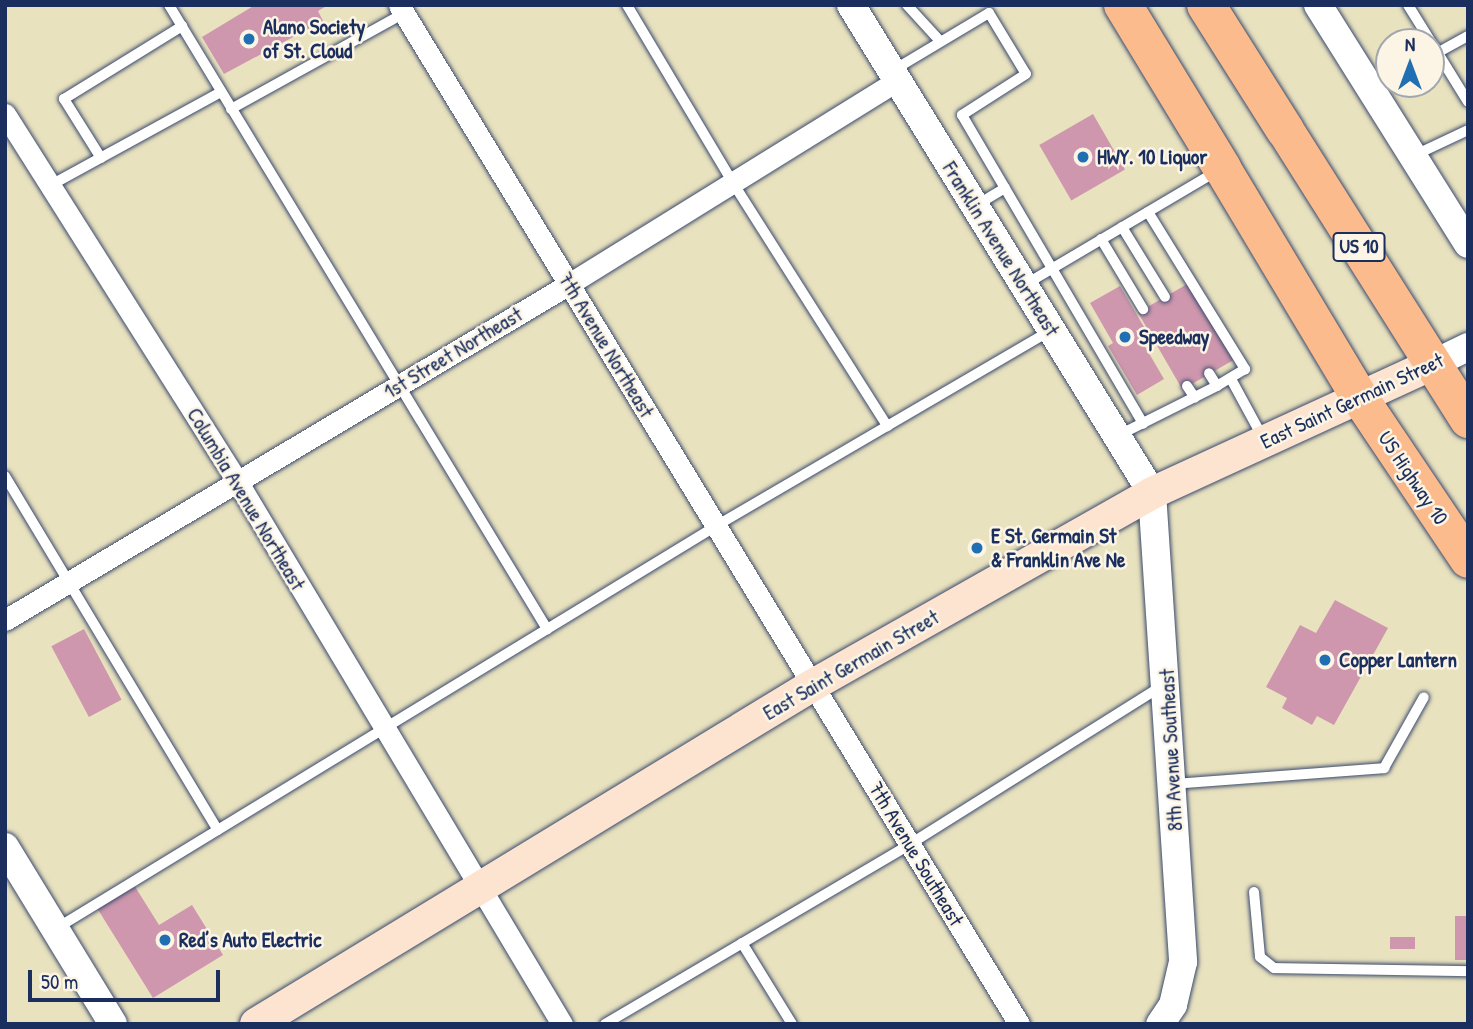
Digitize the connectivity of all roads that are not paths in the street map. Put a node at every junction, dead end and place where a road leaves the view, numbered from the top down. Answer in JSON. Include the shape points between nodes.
{"nodes":[{"id":1,"x":169,"y":5,"type":"edge"},
{"id":2,"x":627,"y":5,"type":"edge"},
{"id":3,"x":851,"y":5,"type":"edge"},
{"id":4,"x":907,"y":5,"type":"edge"},
{"id":5,"x":1122,"y":5,"type":"edge"},
{"id":6,"x":1206,"y":5,"type":"edge"},
{"id":7,"x":1318,"y":5,"type":"edge"},
{"id":8,"x":1408,"y":5,"type":"edge"},
{"id":9,"x":401,"y":9,"type":"edge"},
{"id":10,"x":181,"y":26,"type":"junction"},
{"id":11,"x":1422,"y":28,"type":"edge"},
{"id":12,"x":1468,"y":36,"type":"edge"},
{"id":13,"x":939,"y":40,"type":"junction"},
{"id":14,"x":1445,"y":49,"type":"edge"},
{"id":15,"x":1445,"y":66,"type":"edge"},
{"id":16,"x":894,"y":76,"type":"junction"},
{"id":17,"x":221,"y":92,"type":"junction"},
{"id":18,"x":1468,"y":102,"type":"edge"},
{"id":19,"x":231,"y":109,"type":"junction"},
{"id":20,"x":5,"y":114,"type":"edge"},
{"id":21,"x":1285,"y":130,"type":"joint"},
{"id":22,"x":1468,"y":130,"type":"edge"},
{"id":23,"x":1413,"y":156,"type":"junction"},
{"id":24,"x":101,"y":158,"type":"junction"},
{"id":25,"x":1222,"y":168,"type":"junction"},
{"id":26,"x":733,"y":183,"type":"junction"},
{"id":27,"x":51,"y":186,"type":"junction"},
{"id":28,"x":1005,"y":188,"type":"junction"},
{"id":29,"x":975,"y":206,"type":"junction"},
{"id":30,"x":1148,"y":212,"type":"junction"},
{"id":31,"x":1122,"y":227,"type":"junction"},
{"id":32,"x":1101,"y":239,"type":"junction"},
{"id":33,"x":1468,"y":244,"type":"edge"},
{"id":34,"x":1053,"y":268,"type":"junction"},
{"id":35,"x":569,"y":284,"type":"junction"},
{"id":36,"x":1023,"y":285,"type":"junction"},
{"id":37,"x":1165,"y":297,"type":"dead end"},
{"id":38,"x":1143,"y":309,"type":"dead end"},
{"id":39,"x":1051,"y":330,"type":"junction"},
{"id":40,"x":1468,"y":347,"type":"edge"},
{"id":41,"x":1433,"y":364,"type":"junction"},
{"id":42,"x":1209,"y":373,"type":"dead end"},
{"id":43,"x":1231,"y":379,"type":"junction"},
{"id":44,"x":400,"y":385,"type":"junction"},
{"id":45,"x":1188,"y":386,"type":"dead end"},
{"id":46,"x":1217,"y":386,"type":"junction"},
{"id":47,"x":1359,"y":397,"type":"junction"},
{"id":48,"x":1195,"y":398,"type":"junction"},
{"id":49,"x":1468,"y":419,"type":"edge"},
{"id":50,"x":1143,"y":424,"type":"junction"},
{"id":51,"x":887,"y":426,"type":"junction"},
{"id":52,"x":1117,"y":437,"type":"junction"},
{"id":53,"x":1265,"y":441,"type":"junction"},
{"id":54,"x":5,"y":476,"type":"edge"},
{"id":55,"x":237,"y":481,"type":"junction"},
{"id":56,"x":1152,"y":494,"type":"junction"},
{"id":57,"x":716,"y":526,"type":"junction"},
{"id":58,"x":1468,"y":559,"type":"edge"},
{"id":59,"x":70,"y":581,"type":"junction"},
{"id":60,"x":5,"y":620,"type":"edge"},
{"id":61,"x":547,"y":629,"type":"junction"},
{"id":62,"x":1167,"y":682,"type":"junction"},
{"id":63,"x":813,"y":685,"type":"junction"},
{"id":64,"x":1424,"y":697,"type":"dead end"},
{"id":65,"x":384,"y":729,"type":"junction"},
{"id":66,"x":1173,"y":784,"type":"junction"},
{"id":67,"x":218,"y":830,"type":"junction"},
{"id":68,"x":909,"y":844,"type":"junction"},
{"id":69,"x":5,"y":847,"type":"edge"},
{"id":70,"x":478,"y":889,"type":"junction"},
{"id":71,"x":1254,"y":892,"type":"dead end"},
{"id":72,"x":55,"y":929,"type":"junction"},
{"id":73,"x":742,"y":943,"type":"junction"},
{"id":74,"x":1468,"y":971,"type":"edge"},
{"id":75,"x":1166,"y":1014,"type":"edge"},
{"id":76,"x":113,"y":1024,"type":"edge"},
{"id":77,"x":256,"y":1024,"type":"edge"},
{"id":78,"x":562,"y":1024,"type":"edge"},
{"id":79,"x":605,"y":1024,"type":"edge"},
{"id":80,"x":792,"y":1024,"type":"edge"},
{"id":81,"x":1019,"y":1024,"type":"edge"}],
"edges":[{"from":1,"to":10,"type":"lane"},
{"from":2,"to":26,"type":"lane"},
{"from":3,"to":16,"type":"street","name":"Franklin Avenue Northeast"},
{"from":4,"to":13,"type":"lane"},
{"from":5,"to":25,"type":"highway"},
{"from":6,"to":21,"type":"highway","number":"US 10"},
{"from":7,"to":23,"type":"street"},
{"from":8,"to":11,"type":"lane"},
{"from":9,"to":19,"type":"lane"},
{"from":9,"to":35,"type":"street","name":"7th Avenue Northeast"},
{"from":10,"to":17,"type":"lane"},
{"from":10,"to":24,"type":"lane","via":[[64,99]]},
{"from":12,"to":14,"type":"lane"},
{"from":13,"to":16,"type":"lane"},
{"from":13,"to":28,"type":"lane","via":[[989,13],[1026,74],[961,115]]},
{"from":15,"to":18,"type":"lane"},
{"from":16,"to":26,"type":"street","name":"1st Street Northeast"},
{"from":16,"to":29,"type":"street","name":"Franklin Avenue Northeast"},
{"from":17,"to":19,"type":"lane"},
{"from":17,"to":24,"type":"lane"},
{"from":19,"to":44,"type":"lane"},
{"from":20,"to":27,"type":"street","name":"Columbia Avenue Northeast"},
{"from":21,"to":41,"type":"highway","number":"US 10"},
{"from":22,"to":23,"type":"lane"},
{"from":23,"to":33,"type":"street"},
{"from":24,"to":27,"type":"lane"},
{"from":25,"to":30,"type":"lane"},
{"from":25,"to":47,"type":"highway","name":"US Highway 10"},
{"from":26,"to":35,"type":"street","name":"1st Street Northeast"},
{"from":26,"to":51,"type":"lane"},
{"from":27,"to":55,"type":"street","name":"Columbia Avenue Northeast"},
{"from":28,"to":29,"type":"lane"},
{"from":28,"to":34,"type":"lane"},
{"from":29,"to":36,"type":"street","name":"Franklin Avenue Northeast"},
{"from":30,"to":31,"type":"lane"},
{"from":30,"to":43,"type":"lane","via":[[1245,369]]},
{"from":31,"to":32,"type":"lane"},
{"from":31,"to":37,"type":"lane"},
{"from":32,"to":34,"type":"lane"},
{"from":32,"to":38,"type":"lane"},
{"from":34,"to":36,"type":"lane"},
{"from":34,"to":50,"type":"lane"},
{"from":35,"to":44,"type":"street","name":"1st Street Northeast"},
{"from":35,"to":57,"type":"street","name":"7th Avenue Northeast"},
{"from":36,"to":39,"type":"street","name":"Franklin Avenue Northeast"},
{"from":39,"to":51,"type":"lane"},
{"from":39,"to":52,"type":"street","name":"Franklin Avenue Northeast"},
{"from":40,"to":41,"type":"street","name":"East Saint Germain Street"},
{"from":41,"to":47,"type":"main road","name":"East Saint Germain Street"},
{"from":41,"to":49,"type":"highway","number":"US 10"},
{"from":42,"to":46,"type":"lane"},
{"from":43,"to":46,"type":"lane"},
{"from":43,"to":53,"type":"lane"},
{"from":44,"to":55,"type":"street","name":"1st Street Northeast"},
{"from":44,"to":61,"type":"lane"},
{"from":45,"to":48,"type":"lane"},
{"from":46,"to":48,"type":"lane"},
{"from":47,"to":53,"type":"main road","name":"East Saint Germain Street"},
{"from":47,"to":58,"type":"highway","name":"US Highway 10"},
{"from":48,"to":50,"type":"lane"},
{"from":50,"to":52,"type":"lane"},
{"from":51,"to":57,"type":"lane"},
{"from":52,"to":56,"type":"street","name":"Franklin Avenue Northeast"},
{"from":53,"to":56,"type":"main road","name":"East Saint Germain Street"},
{"from":54,"to":59,"type":"lane"},
{"from":55,"to":59,"type":"street","name":"1st Street Northeast"},
{"from":55,"to":65,"type":"street","name":"Columbia Avenue Northeast"},
{"from":56,"to":62,"type":"street","name":"8th Avenue Southeast"},
{"from":56,"to":63,"type":"main road","name":"East Saint Germain Street"},
{"from":57,"to":61,"type":"lane"},
{"from":57,"to":63,"type":"street","name":"7th Avenue Northeast"},
{"from":59,"to":60,"type":"street","name":"1st Street Northeast"},
{"from":59,"to":67,"type":"lane"},
{"from":61,"to":65,"type":"lane"},
{"from":62,"to":66,"type":"street","name":"8th Avenue Southeast"},
{"from":62,"to":68,"type":"lane"},
{"from":63,"to":68,"type":"street","name":"7th Avenue Southeast"},
{"from":63,"to":70,"type":"main road","name":"East Saint Germain Street"},
{"from":64,"to":66,"type":"lane","via":[[1384,768]]},
{"from":65,"to":67,"type":"lane"},
{"from":65,"to":70,"type":"street","name":"Columbia Avenue Northeast"},
{"from":66,"to":75,"type":"street","name":"8th Avenue Southeast","via":[[1183,962]]},
{"from":67,"to":72,"type":"lane"},
{"from":68,"to":73,"type":"lane"},
{"from":68,"to":81,"type":"street","name":"7th Avenue Southeast"},
{"from":69,"to":72,"type":"street"},
{"from":70,"to":77,"type":"main road","name":"East Saint Germain Street"},
{"from":70,"to":78,"type":"street","name":"Columbia Avenue Northeast"},
{"from":71,"to":74,"type":"lane","via":[[1260,957],[1274,968]]},
{"from":72,"to":76,"type":"street"},
{"from":73,"to":79,"type":"lane"},
{"from":73,"to":80,"type":"lane"}]}
